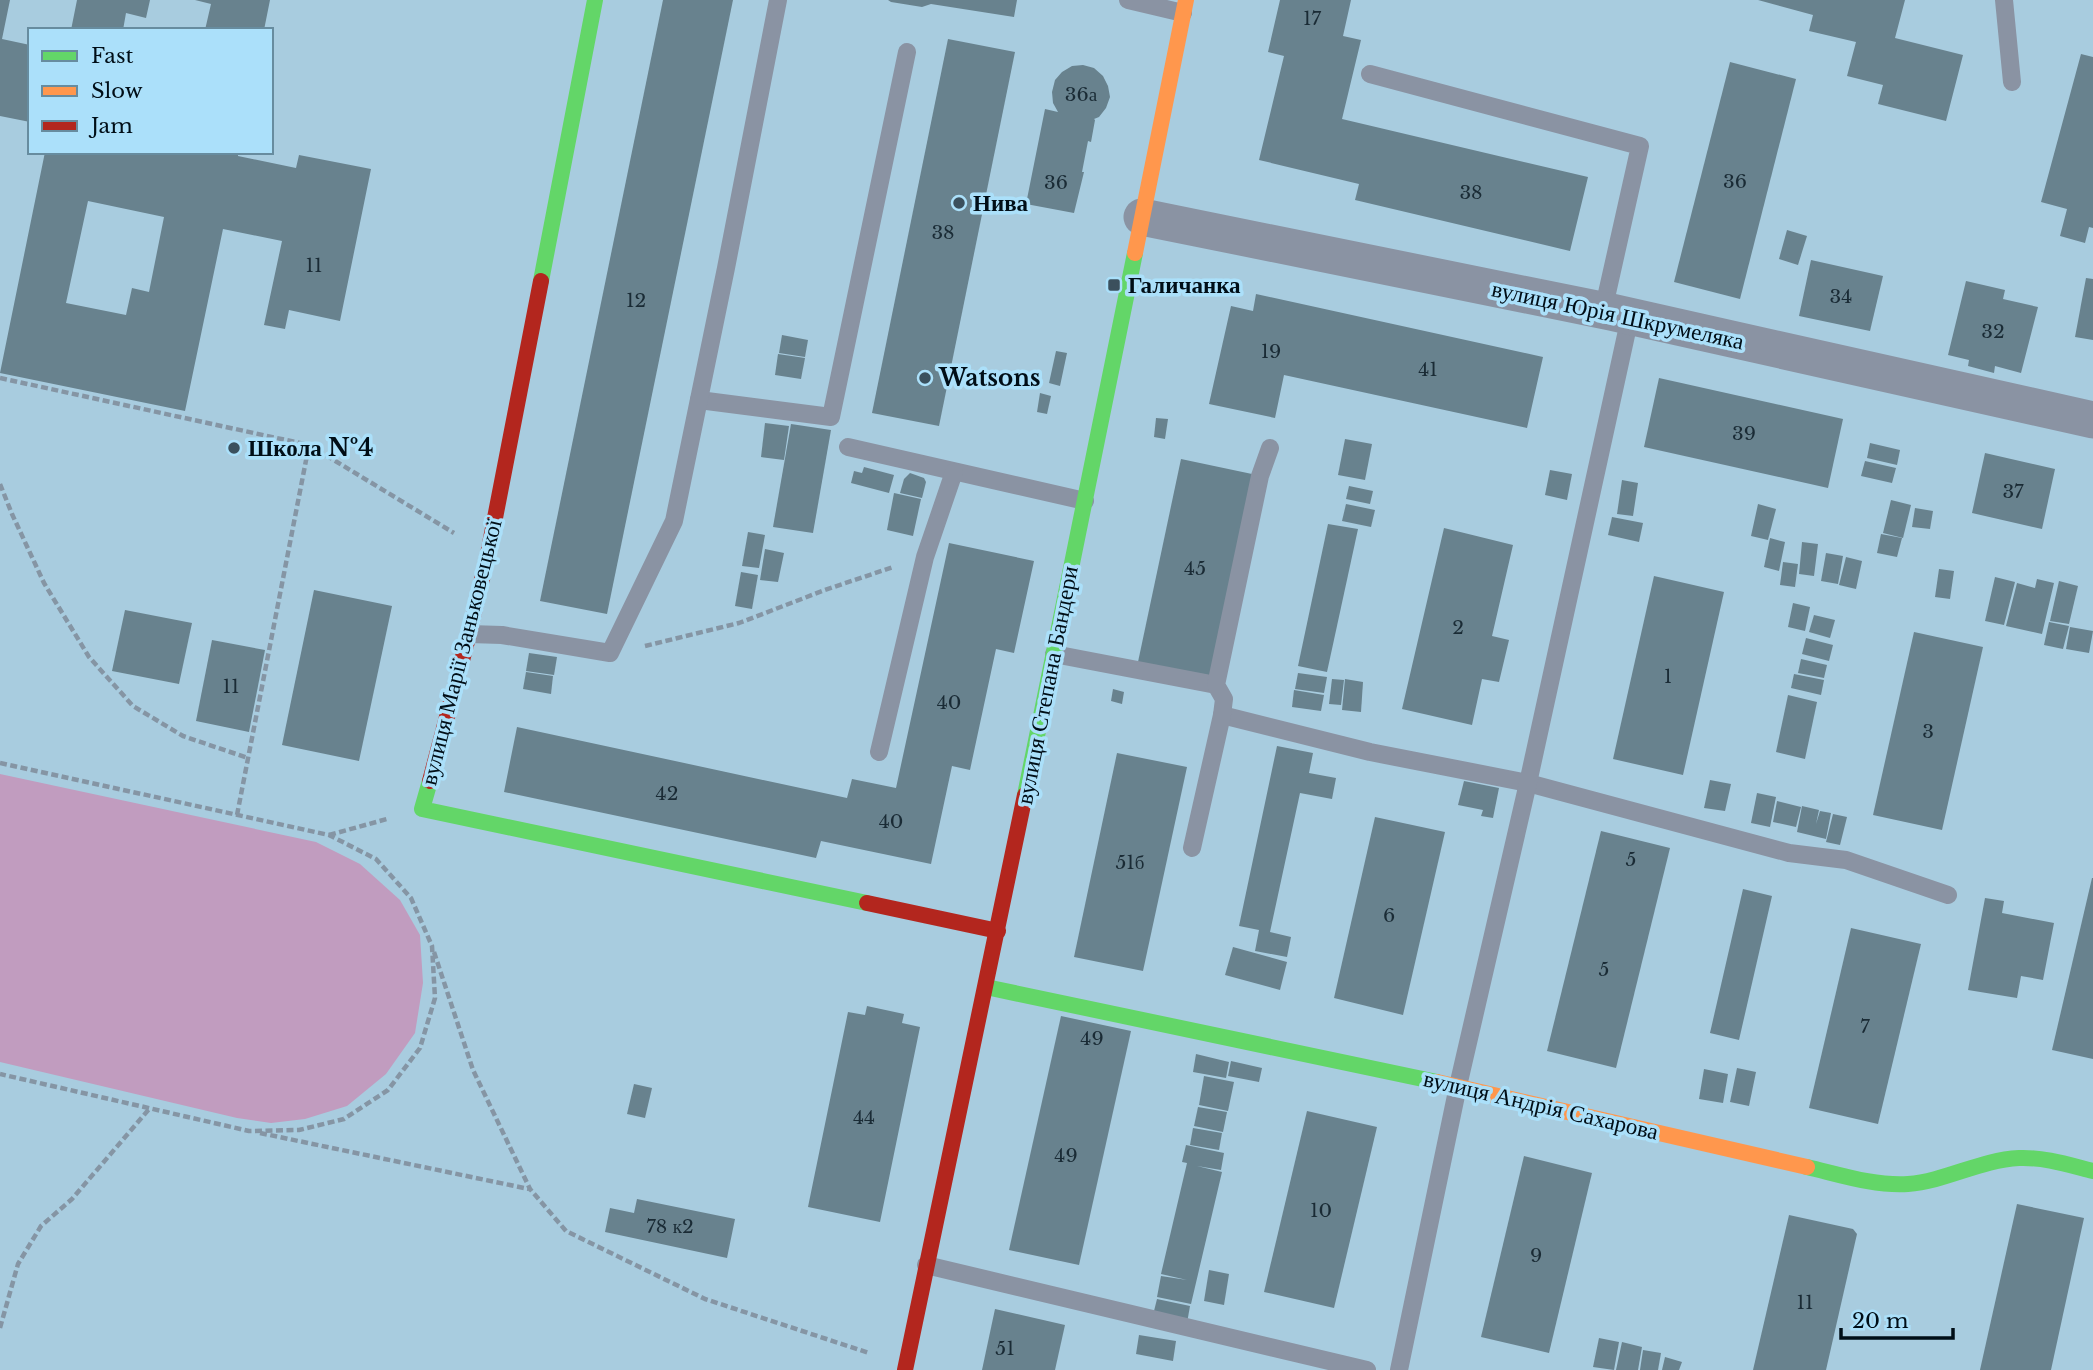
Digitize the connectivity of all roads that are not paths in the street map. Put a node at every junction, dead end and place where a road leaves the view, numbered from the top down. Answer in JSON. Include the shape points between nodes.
{"nodes":[{"id":1,"x":595,"y":0,"type":"edge"},
{"id":2,"x":778,"y":0,"type":"edge"},
{"id":3,"x":1128,"y":0,"type":"edge"},
{"id":4,"x":2004,"y":0,"type":"edge"},
{"id":5,"x":1185,"y":7,"type":"edge"},
{"id":6,"x":907,"y":51,"type":"dead end"},
{"id":7,"x":1370,"y":75,"type":"dead end"},
{"id":8,"x":2012,"y":82,"type":"dead end"},
{"id":9,"x":1143,"y":217,"type":"junction"},
{"id":10,"x":1616,"y":314,"type":"junction"},
{"id":11,"x":699,"y":400,"type":"junction"},
{"id":12,"x":2093,"y":420,"type":"edge"},
{"id":13,"x":848,"y":447,"type":"dead end"},
{"id":14,"x":1270,"y":448,"type":"dead end"},
{"id":15,"x":954,"y":472,"type":"junction"},
{"id":16,"x":1085,"y":501,"type":"junction"},
{"id":17,"x":470,"y":634,"type":"junction"},
{"id":18,"x":1054,"y":654,"type":"junction"},
{"id":19,"x":1216,"y":685,"type":"junction"},
{"id":20,"x":1222,"y":715,"type":"junction"},
{"id":21,"x":879,"y":752,"type":"dead end"},
{"id":22,"x":1528,"y":783,"type":"junction"},
{"id":23,"x":1192,"y":848,"type":"dead end"},
{"id":24,"x":1948,"y":895,"type":"dead end"},
{"id":25,"x":998,"y":931,"type":"junction"},
{"id":26,"x":986,"y":987,"type":"junction"},
{"id":27,"x":1458,"y":1086,"type":"junction"},
{"id":28,"x":2093,"y":1171,"type":"edge"},
{"id":29,"x":926,"y":1265,"type":"junction"},
{"id":30,"x":906,"y":1368,"type":"edge"},
{"id":31,"x":1367,"y":1370,"type":"edge"},
{"id":32,"x":1399,"y":1370,"type":"edge"}],
"edges":[{"from":1,"to":17,"type":"street","name":"вулиця Марії Заньковецької"},
{"from":2,"to":11,"type":"lane"},
{"from":3,"to":5,"type":"lane"},
{"from":4,"to":8,"type":"lane"},
{"from":5,"to":9,"type":"street","name":"вулиця Степана Бандери"},
{"from":6,"to":11,"type":"lane","via":[[831,417]]},
{"from":7,"to":10,"type":"lane","via":[[1640,146]]},
{"from":9,"to":10,"type":"street","name":"вулиця Юрія Шкрумеляка"},
{"from":9,"to":16,"type":"street","name":"вулиця Степана Бандери"},
{"from":10,"to":12,"type":"street","name":"вулиця Юрія Шкрумеляка"},
{"from":10,"to":22,"type":"lane"},
{"from":11,"to":17,"type":"lane","via":[[674,522],[610,653]]},
{"from":13,"to":15,"type":"lane"},
{"from":14,"to":19,"type":"lane"},
{"from":15,"to":16,"type":"lane"},
{"from":15,"to":21,"type":"lane","via":[[925,557]]},
{"from":16,"to":18,"type":"street","name":"вулиця Степана Бандери"},
{"from":17,"to":25,"type":"street","name":"вулиця Марії Заньковецької","via":[[422,809]]},
{"from":18,"to":19,"type":"lane"},
{"from":18,"to":25,"type":"street","name":"вулиця Степана Бандери"},
{"from":19,"to":20,"type":"lane","via":[[1224,699]]},
{"from":20,"to":22,"type":"lane","via":[[1370,752]]},
{"from":20,"to":23,"type":"lane"},
{"from":22,"to":24,"type":"lane","via":[[1789,853],[1846,860]]},
{"from":22,"to":27,"type":"lane"},
{"from":25,"to":26,"type":"street","name":"вулиця Степана Бандери"},
{"from":26,"to":27,"type":"street","name":"вулиця Андрія Сахарова"},
{"from":26,"to":29,"type":"street","name":"вулиця Степана Бандери"},
{"from":27,"to":28,"type":"street","name":"вулиця Андрія Сахарова","via":[[1896,1186],[2019,1157]]},
{"from":27,"to":32,"type":"lane"},
{"from":29,"to":30,"type":"street","name":"вулиця Степана Бандери"},
{"from":29,"to":31,"type":"lane"}]}
